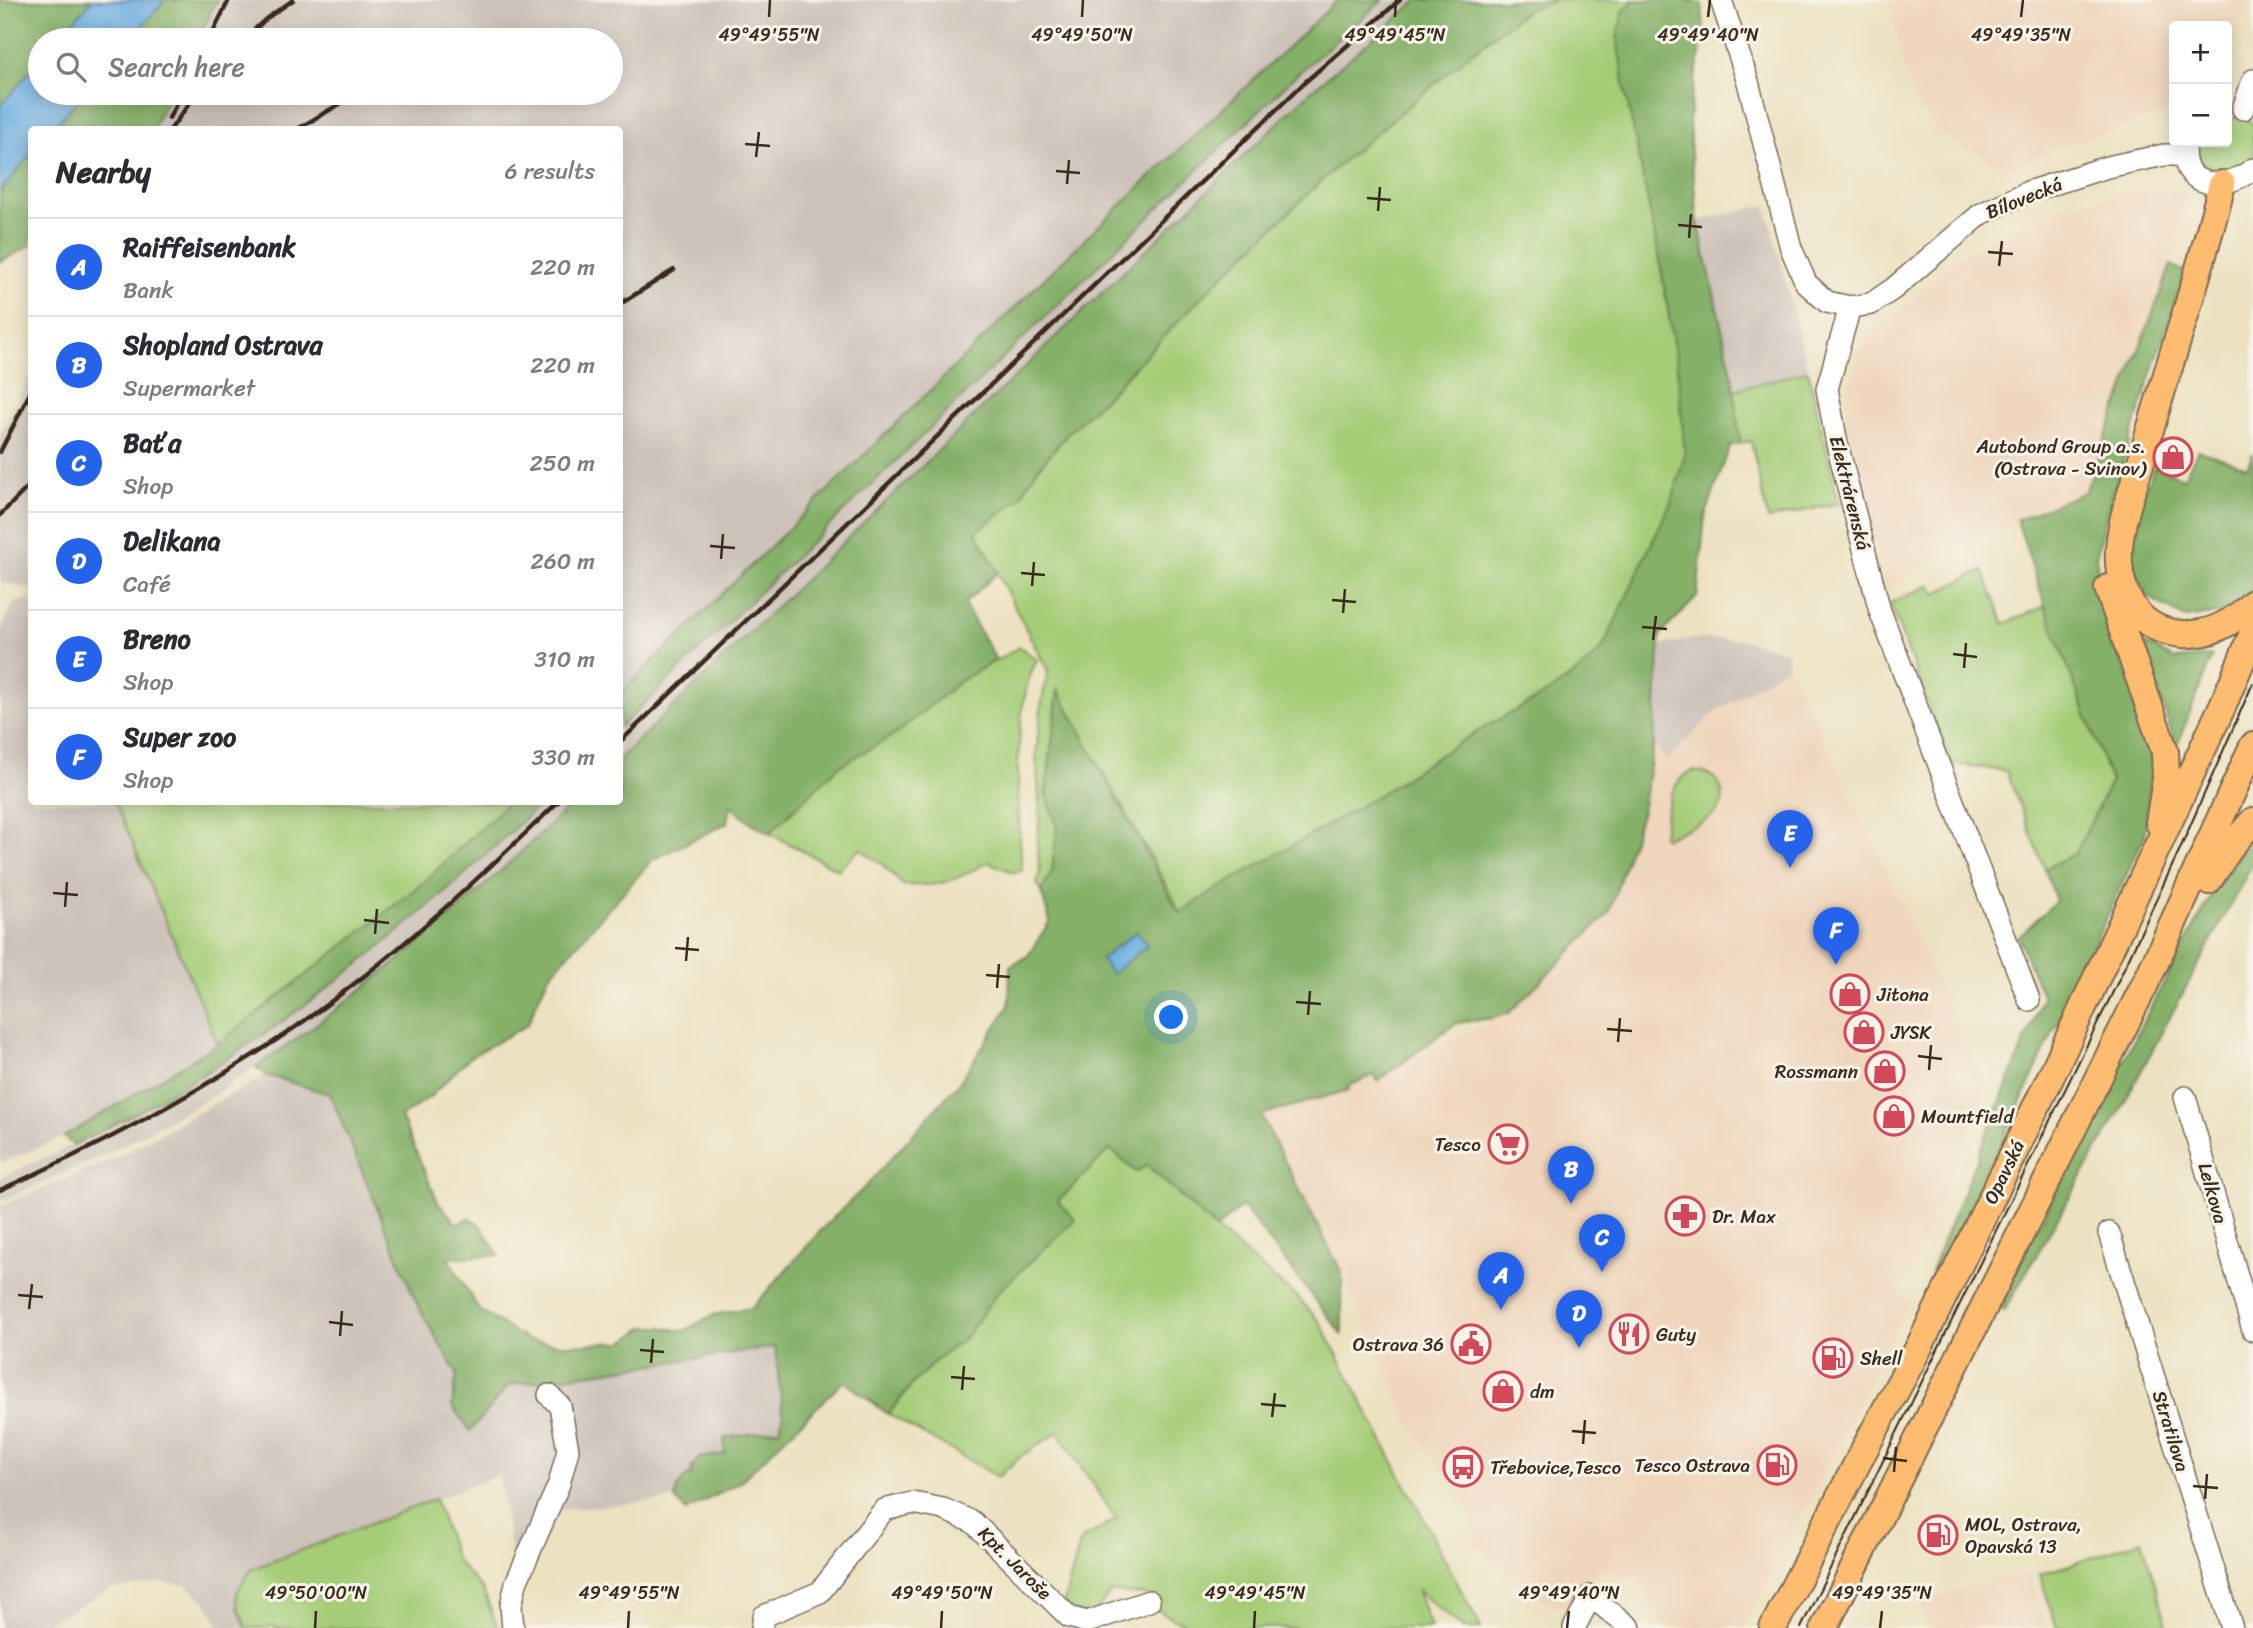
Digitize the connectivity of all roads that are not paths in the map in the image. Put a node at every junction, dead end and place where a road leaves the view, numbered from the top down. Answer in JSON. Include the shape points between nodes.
{"nodes":[{"id":1,"x":1721,"y":0,"type":"edge"},
{"id":2,"x":2253,"y":80,"type":"edge"},
{"id":3,"x":2241,"y":110,"type":"edge"},
{"id":4,"x":2185,"y":149,"type":"edge"},
{"id":5,"x":2253,"y":169,"type":"edge"},
{"id":6,"x":2222,"y":184,"type":"junction"},
{"id":7,"x":1850,"y":307,"type":"junction"},
{"id":8,"x":2148,"y":433,"type":"junction"},
{"id":9,"x":2253,"y":603,"type":"edge"},
{"id":10,"x":2253,"y":633,"type":"edge"},
{"id":11,"x":2253,"y":746,"type":"edge"},
{"id":12,"x":2253,"y":821,"type":"edge"},
{"id":13,"x":2148,"y":869,"type":"junction"},
{"id":14,"x":2150,"y":974,"type":"junction"},
{"id":15,"x":2029,"y":1000,"type":"dead end"},
{"id":16,"x":2185,"y":1097,"type":"dead end"},
{"id":17,"x":2109,"y":1233,"type":"dead end"},
{"id":18,"x":2248,"y":1292,"type":"edge"},
{"id":19,"x":2253,"y":1330,"type":"edge"},
{"id":20,"x":550,"y":1395,"type":"dead end"},
{"id":21,"x":1149,"y":1601,"type":"dead end"},
{"id":22,"x":1773,"y":1624,"type":"edge"},
{"id":23,"x":513,"y":1628,"type":"edge"},
{"id":24,"x":761,"y":1628,"type":"edge"},
{"id":25,"x":1574,"y":1628,"type":"edge"},
{"id":26,"x":1630,"y":1628,"type":"edge"},
{"id":27,"x":1825,"y":1628,"type":"edge"},
{"id":28,"x":2232,"y":1628,"type":"edge"}],
"edges":[{"from":1,"to":7,"type":"street","via":[[1748,82],[1791,248],[1806,284],[1827,302]]},
{"from":2,"to":3,"type":"street"},
{"from":4,"to":6,"type":"street","via":[[2188,169],[2197,178]]},
{"from":4,"to":7,"type":"street","name":"Bílovecká","via":[[2107,167],[1993,208],[1893,289],[1871,304]]},
{"from":5,"to":6,"type":"street"},
{"from":6,"to":8,"type":"main road"},
{"from":7,"to":15,"type":"street","name":"Elektrárenská","via":[[1827,389],[1880,611]]},
{"from":8,"to":9,"type":"main road","via":[[2119,546],[2121,580],[2135,611],[2161,631],[2190,634],[2231,622]]},
{"from":8,"to":13,"type":"main road","via":[[2114,508],[2106,569],[2111,600],[2166,757],[2164,799]]},
{"from":10,"to":13,"type":"main road","name":"Opavská"},
{"from":11,"to":14,"type":"main road"},
{"from":12,"to":14,"type":"main road","via":[[2218,864]]},
{"from":13,"to":22,"type":"main road","name":"Opavská","via":[[1918,1349]]},
{"from":14,"to":27,"type":"main road"},
{"from":16,"to":18,"type":"street","name":"Lelkova"},
{"from":17,"to":28,"type":"street","name":"Stratilova"},
{"from":18,"to":19,"type":"street","name":"Lelkova"},
{"from":20,"to":23,"type":"street","via":[[560,1406],[568,1450],[559,1484],[516,1583]]},
{"from":21,"to":24,"type":"street","name":"Kpt. Jaroše","via":[[1087,1622],[1069,1617],[973,1522],[913,1503],[884,1510],[820,1592],[764,1616]]},
{"from":25,"to":26,"type":"street","via":[[1591,1596]]}]}
